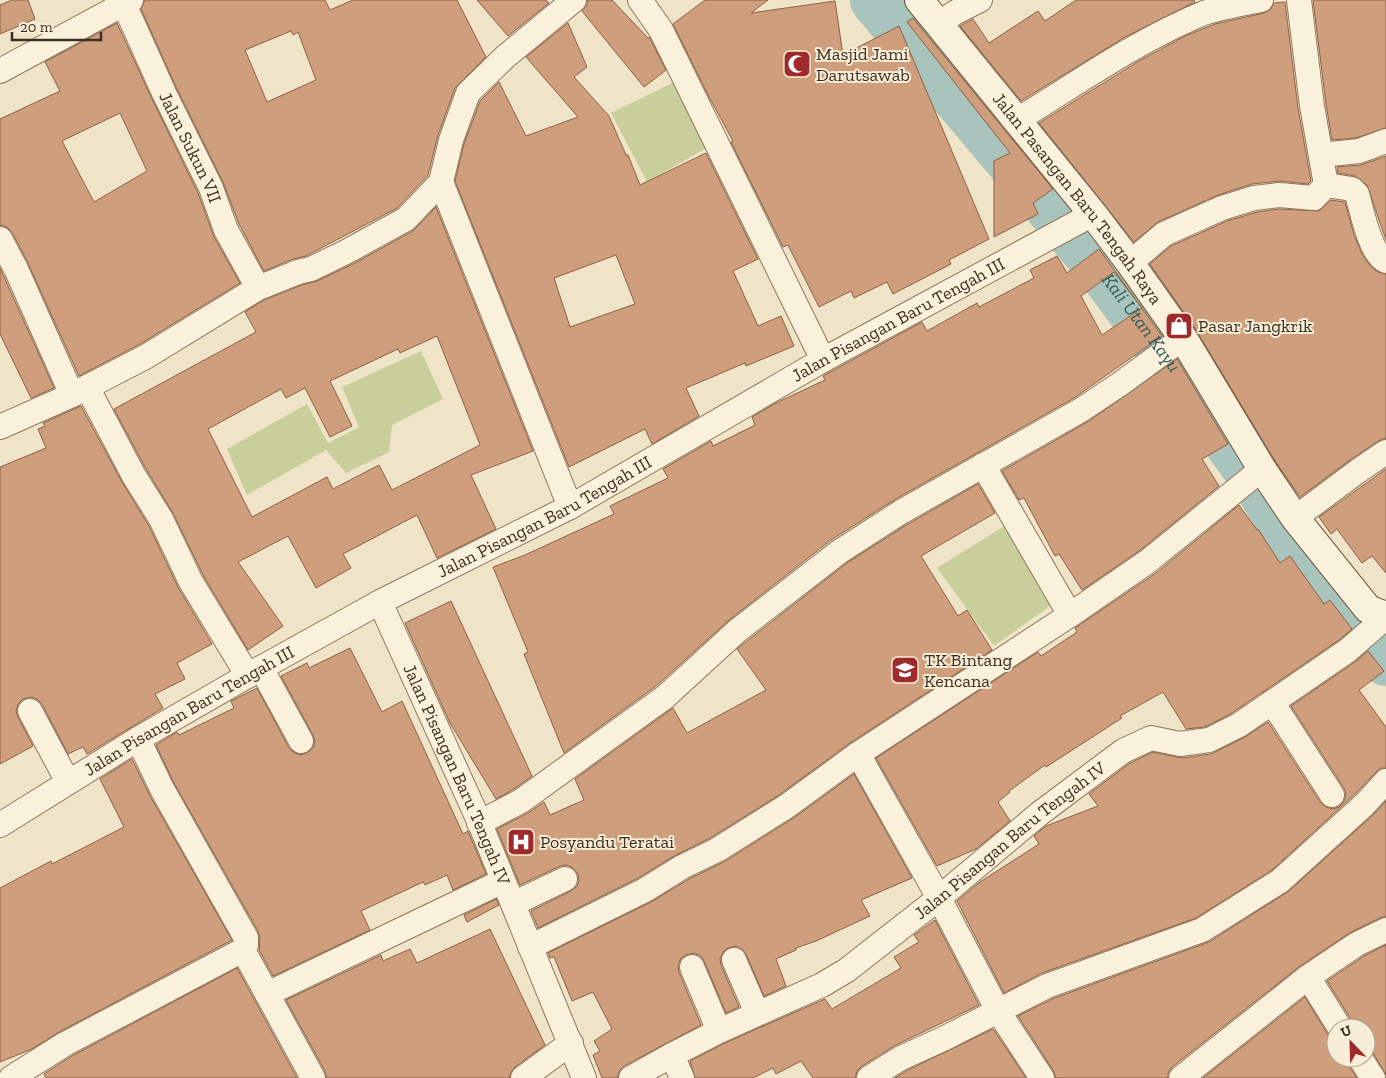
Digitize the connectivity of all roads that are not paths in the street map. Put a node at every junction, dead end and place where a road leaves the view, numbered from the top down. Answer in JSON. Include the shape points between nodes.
{"nodes":[{"id":1,"x":574,"y":0,"type":"edge"},
{"id":2,"x":640,"y":0,"type":"edge"},
{"id":3,"x":919,"y":0,"type":"edge"},
{"id":4,"x":980,"y":0,"type":"edge"},
{"id":5,"x":1261,"y":0,"type":"edge"},
{"id":6,"x":1299,"y":0,"type":"edge"},
{"id":7,"x":127,"y":2,"type":"edge"},
{"id":8,"x":938,"y":24,"type":"junction"},
{"id":9,"x":0,"y":71,"type":"edge"},
{"id":10,"x":1017,"y":120,"type":"junction"},
{"id":11,"x":1386,"y":141,"type":"edge"},
{"id":12,"x":1321,"y":155,"type":"junction"},
{"id":13,"x":440,"y":182,"type":"junction"},
{"id":14,"x":1326,"y":185,"type":"junction"},
{"id":15,"x":1093,"y":214,"type":"junction"},
{"id":16,"x":0,"y":239,"type":"edge"},
{"id":17,"x":1386,"y":261,"type":"edge"},
{"id":18,"x":1130,"y":263,"type":"junction"},
{"id":19,"x":258,"y":288,"type":"junction"},
{"id":20,"x":1171,"y":346,"type":"junction"},
{"id":21,"x":823,"y":360,"type":"junction"},
{"id":22,"x":80,"y":391,"type":"junction"},
{"id":23,"x":0,"y":428,"type":"edge"},
{"id":24,"x":1386,"y":452,"type":"edge"},
{"id":25,"x":983,"y":465,"type":"junction"},
{"id":26,"x":1256,"y":473,"type":"junction"},
{"id":27,"x":570,"y":507,"type":"junction"},
{"id":28,"x":1296,"y":518,"type":"junction"},
{"id":29,"x":380,"y":602,"type":"junction"},
{"id":30,"x":1070,"y":616,"type":"junction"},
{"id":31,"x":1378,"y":624,"type":"edge"},
{"id":32,"x":254,"y":672,"type":"junction"},
{"id":33,"x":1272,"y":702,"type":"junction"},
{"id":34,"x":30,"y":711,"type":"dead end"},
{"id":35,"x":138,"y":739,"type":"junction"},
{"id":36,"x":302,"y":741,"type":"dead end"},
{"id":37,"x":858,"y":754,"type":"junction"},
{"id":38,"x":1386,"y":781,"type":"edge"},
{"id":39,"x":68,"y":782,"type":"junction"},
{"id":40,"x":1332,"y":795,"type":"dead end"},
{"id":41,"x":479,"y":823,"type":"junction"},
{"id":42,"x":0,"y":825,"type":"edge"},
{"id":43,"x":565,"y":879,"type":"dead end"},
{"id":44,"x":503,"y":881,"type":"junction"},
{"id":45,"x":939,"y":898,"type":"junction"},
{"id":46,"x":513,"y":904,"type":"junction"},
{"id":47,"x":1386,"y":930,"type":"edge"},
{"id":48,"x":530,"y":947,"type":"junction"},
{"id":49,"x":243,"y":950,"type":"junction"},
{"id":50,"x":734,"y":960,"type":"dead end"},
{"id":51,"x":692,"y":967,"type":"dead end"},
{"id":52,"x":1308,"y":978,"type":"junction"},
{"id":53,"x":267,"y":994,"type":"junction"},
{"id":54,"x":998,"y":1011,"type":"junction"},
{"id":55,"x":757,"y":1013,"type":"junction"},
{"id":56,"x":1334,"y":1018,"type":"edge"},
{"id":57,"x":720,"y":1031,"type":"junction"},
{"id":58,"x":571,"y":1044,"type":"junction"},
{"id":59,"x":672,"y":1055,"type":"junction"},
{"id":60,"x":11,"y":1078,"type":"edge"},
{"id":61,"x":313,"y":1078,"type":"edge"},
{"id":62,"x":523,"y":1078,"type":"edge"},
{"id":63,"x":584,"y":1078,"type":"edge"},
{"id":64,"x":631,"y":1078,"type":"edge"},
{"id":65,"x":682,"y":1078,"type":"edge"},
{"id":66,"x":869,"y":1078,"type":"edge"},
{"id":67,"x":1042,"y":1078,"type":"edge"},
{"id":68,"x":1181,"y":1078,"type":"edge"}],
"edges":[{"from":1,"to":13,"type":"street","via":[[468,93]]},
{"from":2,"to":21,"type":"street","via":[[661,30]]},
{"from":3,"to":8,"type":"street","name":"Jalan Pasangan Baru Tengah Raya"},
{"from":4,"to":8,"type":"street"},
{"from":5,"to":10,"type":"street","via":[[1206,13],[1168,30]]},
{"from":6,"to":12,"type":"street"},
{"from":7,"to":9,"type":"street"},
{"from":7,"to":19,"type":"street","name":"Jalan Sukun VII","via":[[226,230]]},
{"from":8,"to":10,"type":"street","name":"Jalan Pasangan Baru Tengah Raya"},
{"from":10,"to":15,"type":"street","name":"Jalan Pasangan Baru Tengah Raya"},
{"from":11,"to":12,"type":"street","via":[[1359,151]]},
{"from":12,"to":14,"type":"street"},
{"from":13,"to":19,"type":"street","via":[[406,218],[311,269]]},
{"from":13,"to":27,"type":"street"},
{"from":14,"to":17,"type":"street","via":[[1352,189],[1357,194],[1374,249]]},
{"from":14,"to":18,"type":"street","via":[[1314,198],[1279,195],[1254,198],[1222,208],[1164,234]]},
{"from":15,"to":18,"type":"street","name":"Jalan Pasangan Baru Tengah Raya"},
{"from":15,"to":21,"type":"street","name":"Jalan Pisangan Baru Tengah III"},
{"from":16,"to":22,"type":"street"},
{"from":18,"to":20,"type":"street","name":"Jalan Pasangan Baru Tengah Raya"},
{"from":19,"to":22,"type":"street","via":[[148,356]]},
{"from":20,"to":25,"type":"street","via":[[1081,410]]},
{"from":20,"to":26,"type":"street","name":"Jalan Pasangan Baru Tengah Raya"},
{"from":21,"to":27,"type":"street","name":"Jalan Pisangan Baru Tengah III"},
{"from":22,"to":23,"type":"street"},
{"from":22,"to":32,"type":"street","via":[[160,519],[191,582]]},
{"from":24,"to":28,"type":"street"},
{"from":25,"to":30,"type":"street"},
{"from":25,"to":41,"type":"street","via":[[839,552],[737,631],[665,697],[521,801]]},
{"from":26,"to":28,"type":"street","name":"Jalan Pasangan Baru Tengah Raya"},
{"from":26,"to":30,"type":"street","via":[[1147,562]]},
{"from":27,"to":29,"type":"street","name":"Jalan Pisangan Baru Tengah III"},
{"from":28,"to":31,"type":"street","name":"Jalan Pasangan Baru Tengah Raya"},
{"from":29,"to":32,"type":"street","name":"Jalan Pisangan Baru Tengah III"},
{"from":29,"to":41,"type":"street","name":"Jalan Pisangan Baru Tengah IV"},
{"from":30,"to":37,"type":"street"},
{"from":31,"to":33,"type":"street","name":"Jalan Pisangan Baru Tengah IV","via":[[1346,651]]},
{"from":32,"to":35,"type":"street","name":"Jalan Pisangan Baru Tengah III"},
{"from":32,"to":36,"type":"street"},
{"from":33,"to":40,"type":"street"},
{"from":33,"to":45,"type":"street","name":"Jalan Pisangan Baru Tengah IV","via":[[1239,725],[1209,740],[1180,744],[1151,738],[1123,751],[1039,814]]},
{"from":34,"to":39,"type":"street"},
{"from":35,"to":39,"type":"street","name":"Jalan Pisangan Baru Tengah III"},
{"from":35,"to":49,"type":"street","via":[[162,789],[246,938]]},
{"from":37,"to":45,"type":"street"},
{"from":37,"to":48,"type":"street","via":[[788,806],[718,850]]},
{"from":38,"to":54,"type":"street","via":[[1280,881],[1202,930],[1047,986]]},
{"from":39,"to":42,"type":"street","name":"Jalan Pisangan Baru Tengah III"},
{"from":41,"to":44,"type":"street","name":"Jalan Pisangan Baru Tengah IV"},
{"from":43,"to":46,"type":"street"},
{"from":44,"to":46,"type":"street","name":"Jalan Pisangan Baru Tengah IV"},
{"from":44,"to":53,"type":"street"},
{"from":45,"to":54,"type":"street"},
{"from":45,"to":55,"type":"street","name":"Jalan Pisangan Baru Tengah IV","via":[[835,978]]},
{"from":46,"to":48,"type":"street","name":"Jalan Pisangan Baru Tengah IV"},
{"from":47,"to":52,"type":"street","via":[[1357,944]]},
{"from":48,"to":58,"type":"street","name":"Jalan Pisangan Baru Tengah IV"},
{"from":49,"to":53,"type":"street"},
{"from":49,"to":60,"type":"street","via":[[64,1044]]},
{"from":50,"to":55,"type":"street"},
{"from":51,"to":57,"type":"street"},
{"from":52,"to":56,"type":"street"},
{"from":52,"to":68,"type":"street"},
{"from":53,"to":61,"type":"street"},
{"from":54,"to":66,"type":"street","via":[[901,1058]]},
{"from":54,"to":67,"type":"street"},
{"from":55,"to":57,"type":"street","name":"Jalan Pisangan Baru Tengah IV"},
{"from":57,"to":59,"type":"street","name":"Jalan Pisangan Baru Tengah IV"},
{"from":58,"to":62,"type":"street"},
{"from":58,"to":63,"type":"street","name":"Jalan Pisangan Baru Tengah IV"},
{"from":59,"to":64,"type":"street","name":"Jalan Pisangan Baru Tengah IV"},
{"from":59,"to":65,"type":"street"}]}
